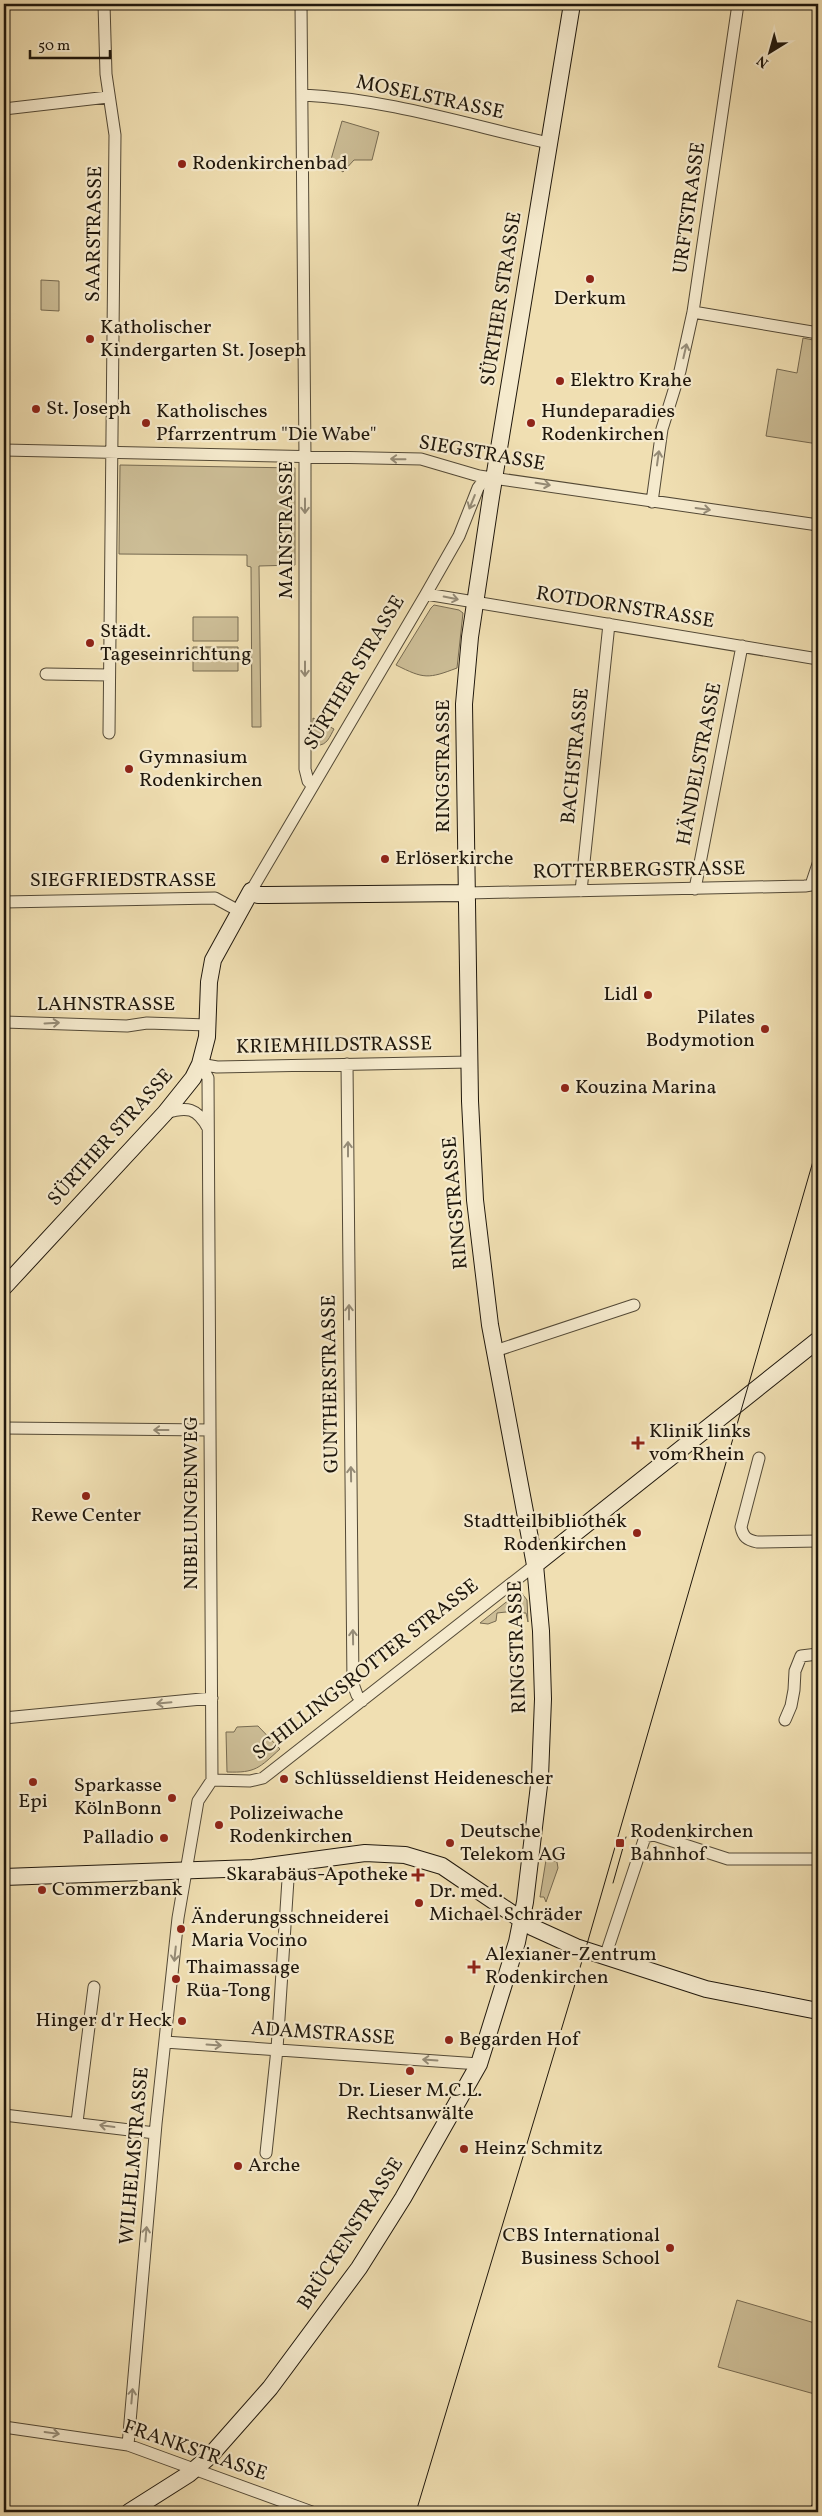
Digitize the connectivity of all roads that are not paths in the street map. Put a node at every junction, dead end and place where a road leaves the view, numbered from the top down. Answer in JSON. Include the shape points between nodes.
{"nodes":[{"id":1,"x":104,"y":4,"type":"edge"},
{"id":2,"x":300,"y":4,"type":"edge"},
{"id":3,"x":572,"y":4,"type":"edge"},
{"id":4,"x":738,"y":4,"type":"edge"},
{"id":5,"x":303,"y":96,"type":"junction"},
{"id":6,"x":108,"y":97,"type":"junction"},
{"id":7,"x":4,"y":109,"type":"edge"},
{"id":8,"x":549,"y":143,"type":"junction"},
{"id":9,"x":694,"y":312,"type":"junction"},
{"id":10,"x":818,"y":333,"type":"edge"},
{"id":11,"x":4,"y":450,"type":"edge"},
{"id":12,"x":112,"y":452,"type":"junction"},
{"id":13,"x":306,"y":458,"type":"junction"},
{"id":14,"x":494,"y":477,"type":"junction"},
{"id":15,"x":652,"y":502,"type":"junction"},
{"id":16,"x":818,"y":525,"type":"edge"},
{"id":17,"x":426,"y":594,"type":"junction"},
{"id":18,"x":475,"y":603,"type":"junction"},
{"id":19,"x":609,"y":624,"type":"junction"},
{"id":20,"x":742,"y":646,"type":"junction"},
{"id":21,"x":818,"y":659,"type":"edge"},
{"id":22,"x":46,"y":674,"type":"dead end"},
{"id":23,"x":109,"y":675,"type":"junction"},
{"id":24,"x":109,"y":732,"type":"dead end"},
{"id":25,"x":312,"y":785,"type":"junction"},
{"id":26,"x":818,"y":864,"type":"edge"},
{"id":27,"x":695,"y":888,"type":"junction"},
{"id":28,"x":251,"y":891,"type":"junction"},
{"id":29,"x":580,"y":891,"type":"junction"},
{"id":30,"x":467,"y":894,"type":"junction"},
{"id":31,"x":4,"y":902,"type":"edge"},
{"id":32,"x":239,"y":911,"type":"junction"},
{"id":33,"x":4,"y":1022,"type":"edge"},
{"id":34,"x":208,"y":1025,"type":"junction"},
{"id":35,"x":470,"y":1062,"type":"junction"},
{"id":36,"x":200,"y":1064,"type":"junction"},
{"id":37,"x":347,"y":1064,"type":"junction"},
{"id":38,"x":165,"y":1113,"type":"junction"},
{"id":39,"x":208,"y":1129,"type":"junction"},
{"id":40,"x":4,"y":1287,"type":"edge"},
{"id":41,"x":634,"y":1304,"type":"dead end"},
{"id":42,"x":818,"y":1340,"type":"edge"},
{"id":43,"x":495,"y":1351,"type":"junction"},
{"id":44,"x":4,"y":1428,"type":"edge"},
{"id":45,"x":210,"y":1430,"type":"junction"},
{"id":46,"x":759,"y":1458,"type":"dead end"},
{"id":47,"x":814,"y":1541,"type":"edge"},
{"id":48,"x":535,"y":1565,"type":"junction"},
{"id":49,"x":818,"y":1654,"type":"edge"},
{"id":50,"x":212,"y":1698,"type":"junction"},
{"id":51,"x":362,"y":1701,"type":"junction"},
{"id":52,"x":4,"y":1718,"type":"edge"},
{"id":53,"x":785,"y":1720,"type":"dead end"},
{"id":54,"x":212,"y":1780,"type":"junction"},
{"id":55,"x":818,"y":1859,"type":"edge"},
{"id":56,"x":289,"y":1864,"type":"junction"},
{"id":57,"x":186,"y":1871,"type":"junction"},
{"id":58,"x":4,"y":1877,"type":"edge"},
{"id":59,"x":522,"y":1921,"type":"junction"},
{"id":60,"x":599,"y":1955,"type":"junction"},
{"id":61,"x":94,"y":1987,"type":"dead end"},
{"id":62,"x":818,"y":2010,"type":"edge"},
{"id":63,"x":165,"y":2042,"type":"junction"},
{"id":64,"x":276,"y":2049,"type":"junction"},
{"id":65,"x":479,"y":2064,"type":"junction"},
{"id":66,"x":4,"y":2115,"type":"edge"},
{"id":67,"x":77,"y":2122,"type":"junction"},
{"id":68,"x":155,"y":2133,"type":"junction"},
{"id":69,"x":266,"y":2153,"type":"dead end"},
{"id":70,"x":4,"y":2427,"type":"edge"},
{"id":71,"x":128,"y":2445,"type":"junction"},
{"id":72,"x":196,"y":2469,"type":"junction"},
{"id":73,"x":129,"y":2512,"type":"edge"},
{"id":74,"x":312,"y":2512,"type":"edge"}],
"edges":[{"from":1,"to":6,"type":"street","name":"SAARSTRASSE"},
{"from":2,"to":5,"type":"street","name":"MAINSTRASSE"},
{"from":3,"to":8,"type":"street","name":"SÜRTHER STRASSE"},
{"from":4,"to":9,"type":"street","name":"URFTSTRASSE"},
{"from":5,"to":8,"type":"street","name":"MOSELSTRASSE","via":[[392,106]]},
{"from":5,"to":13,"type":"street","name":"MAINSTRASSE"},
{"from":6,"to":7,"type":"street"},
{"from":6,"to":12,"type":"street","name":"SAARSTRASSE","via":[[114,136]]},
{"from":8,"to":14,"type":"street","name":"SÜRTHER STRASSE"},
{"from":9,"to":10,"type":"street"},
{"from":15,"to":9,"type":"street","name":"URFTSTRASSE","one_way":true,"via":[[661,436]]},
{"from":11,"to":12,"type":"street","name":"SIEGSTRASSE"},
{"from":12,"to":13,"type":"street","name":"SIEGSTRASSE"},
{"from":12,"to":23,"type":"street","name":"SAARSTRASSE"},
{"from":14,"to":13,"type":"street","name":"SIEGSTRASSE","one_way":true,"via":[[479,476],[421,459]]},
{"from":13,"to":25,"type":"street","name":"MAINSTRASSE","one_way":true,"via":[[305,768]]},
{"from":14,"to":15,"type":"street","name":"SIEGSTRASSE","one_way":true},
{"from":14,"to":17,"type":"street","name":"SÜRTHER STRASSE","one_way":true,"via":[[484,480],[478,488],[459,536]]},
{"from":14,"to":18,"type":"street","name":"RINGSTRASSE"},
{"from":15,"to":16,"type":"street","name":"SIEGSTRASSE","one_way":true},
{"from":17,"to":18,"type":"street","name":"ROTDORNSTRASSE","one_way":true},
{"from":17,"to":25,"type":"street","name":"SÜRTHER STRASSE"},
{"from":18,"to":19,"type":"street","name":"ROTDORNSTRASSE"},
{"from":18,"to":30,"type":"street","name":"RINGSTRASSE","via":[[464,704]]},
{"from":19,"to":20,"type":"street","name":"ROTDORNSTRASSE"},
{"from":19,"to":29,"type":"street","name":"BACHSTRASSE"},
{"from":20,"to":21,"type":"street","name":"ROTDORNSTRASSE"},
{"from":20,"to":27,"type":"street","name":"HÄNDELSTRASSE"},
{"from":22,"to":23,"type":"street"},
{"from":23,"to":24,"type":"street","name":"SAARSTRASSE"},
{"from":25,"to":28,"type":"street","name":"SÜRTHER STRASSE"},
{"from":26,"to":27,"type":"street","name":"ROTTERBERGSTRASSE","via":[[811,885]]},
{"from":27,"to":29,"type":"street","name":"ROTTERBERGSTRASSE"},
{"from":28,"to":30,"type":"street","via":[[258,895]]},
{"from":28,"to":32,"type":"street","name":"SÜRTHER STRASSE"},
{"from":29,"to":30,"type":"street","name":"ROTTERBERGSTRASSE"},
{"from":30,"to":35,"type":"street","name":"RINGSTRASSE"},
{"from":31,"to":32,"type":"street","name":"SIEGFRIEDSTRASSE","via":[[215,898]]},
{"from":32,"to":34,"type":"street","name":"SÜRTHER STRASSE","via":[[212,960]]},
{"from":33,"to":34,"type":"street","name":"LAHNSTRASSE","one_way":true},
{"from":34,"to":36,"type":"street","name":"SÜRTHER STRASSE"},
{"from":35,"to":37,"type":"street","name":"KRIEMHILDSTRASSE"},
{"from":35,"to":43,"type":"street","name":"RINGSTRASSE","via":[[475,1200]]},
{"from":36,"to":37,"type":"street","name":"KRIEMHILDSTRASSE","via":[[217,1067]]},
{"from":36,"to":38,"type":"street","name":"SÜRTHER STRASSE"},
{"from":36,"to":39,"type":"street","name":"NIBELUNGENWEG","via":[[208,1078]]},
{"from":51,"to":37,"type":"street","name":"GUNTHERSTRASSE","one_way":true,"via":[[353,1684]]},
{"from":38,"to":39,"type":"street","via":[[177,1109],[191,1110],[202,1116]]},
{"from":38,"to":40,"type":"street","name":"SÜRTHER STRASSE"},
{"from":39,"to":45,"type":"street","name":"NIBELUNGENWEG"},
{"from":41,"to":43,"type":"street"},
{"from":42,"to":48,"type":"street","name":"SCHILLINGSROTTER STRASSE"},
{"from":43,"to":48,"type":"street","name":"RINGSTRASSE"},
{"from":45,"to":44,"type":"street","one_way":true},
{"from":45,"to":50,"type":"street","name":"NIBELUNGENWEG"},
{"from":46,"to":47,"type":"street","via":[[740,1527],[742,1534],[757,1542]]},
{"from":48,"to":51,"type":"street","name":"SCHILLINGSROTTER STRASSE"},
{"from":48,"to":59,"type":"street","name":"RINGSTRASSE","via":[[542,1656],[541,1748],[534,1847]]},
{"from":49,"to":53,"type":"street","via":[[800,1656]]},
{"from":50,"to":52,"type":"street","one_way":true},
{"from":50,"to":54,"type":"street","name":"NIBELUNGENWEG"},
{"from":51,"to":54,"type":"street","name":"SCHILLINGSROTTER STRASSE","via":[[260,1780]]},
{"from":54,"to":57,"type":"street","via":[[198,1800]]},
{"from":55,"to":60,"type":"street","via":[[728,1858],[654,1835],[645,1837]]},
{"from":56,"to":57,"type":"street"},
{"from":56,"to":59,"type":"street","via":[[375,1853],[421,1858],[446,1868]]},
{"from":56,"to":64,"type":"street"},
{"from":57,"to":58,"type":"street"},
{"from":57,"to":63,"type":"street","name":"WILHELMSTRASSE","one_way":true},
{"from":59,"to":60,"type":"street","via":[[549,1936]]},
{"from":59,"to":65,"type":"street","name":"BRÜCKENSTRASSE"},
{"from":60,"to":62,"type":"street","via":[[706,1989]]},
{"from":61,"to":67,"type":"street"},
{"from":63,"to":64,"type":"street","name":"ADAMSTRASSE","one_way":true},
{"from":63,"to":68,"type":"street","name":"WILHELMSTRASSE"},
{"from":65,"to":64,"type":"street","name":"ADAMSTRASSE","one_way":true},
{"from":64,"to":69,"type":"street"},
{"from":65,"to":72,"type":"street","name":"BRÜCKENSTRASSE","via":[[359,2268],[270,2388]]},
{"from":66,"to":67,"type":"street"},
{"from":68,"to":67,"type":"street","one_way":true},
{"from":71,"to":68,"type":"street","name":"WILHELMSTRASSE","one_way":true},
{"from":70,"to":71,"type":"street","name":"FRANKSTRASSE","one_way":true},
{"from":71,"to":72,"type":"street","name":"FRANKSTRASSE"},
{"from":72,"to":73,"type":"street","name":"BRÜCKENSTRASSE"},
{"from":72,"to":74,"type":"street","name":"FRANKSTRASSE"}]}
